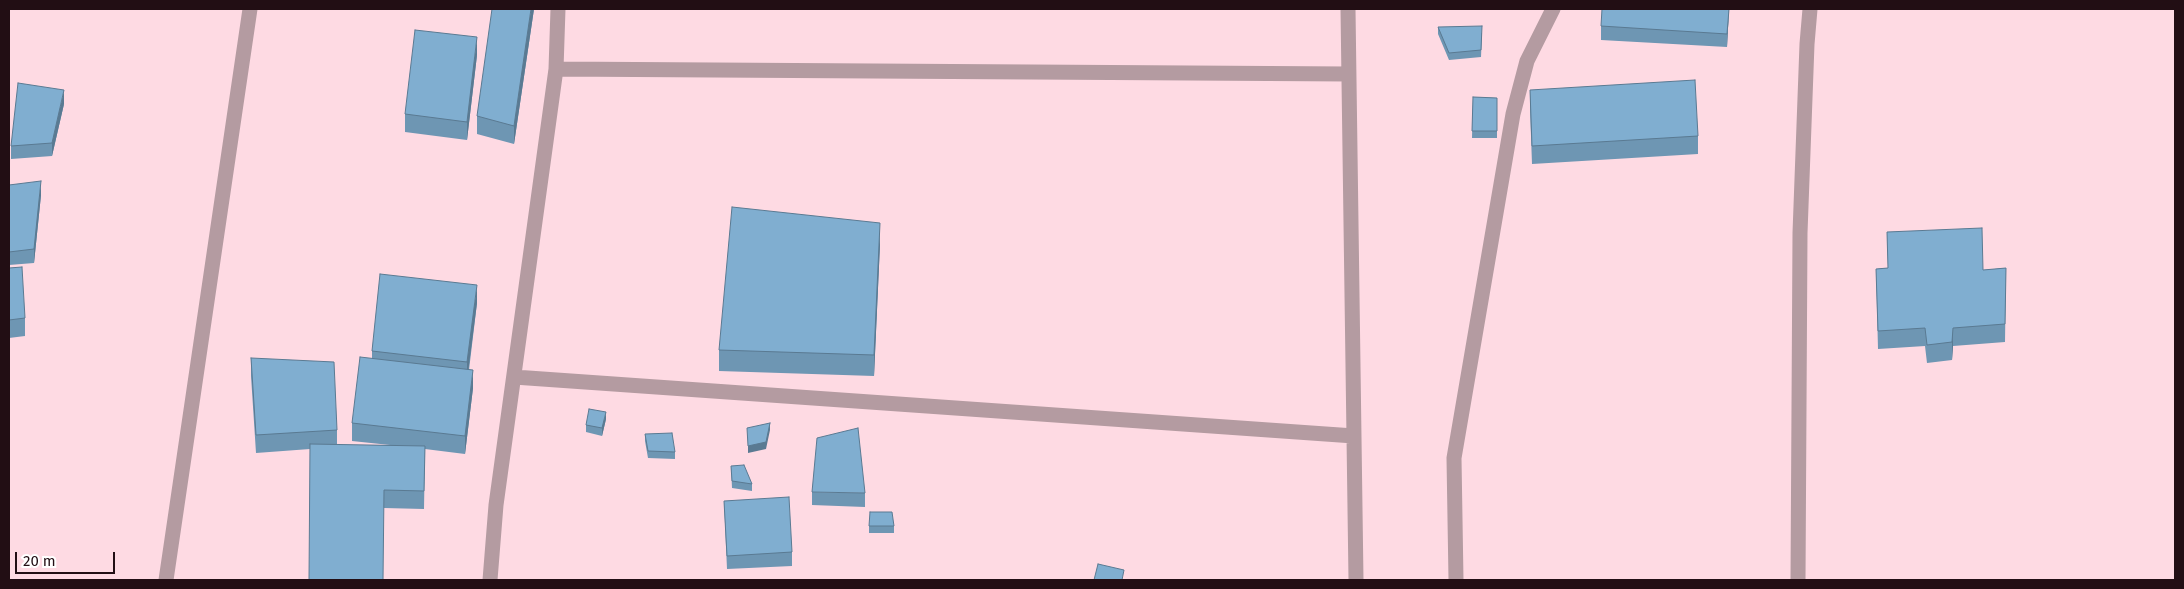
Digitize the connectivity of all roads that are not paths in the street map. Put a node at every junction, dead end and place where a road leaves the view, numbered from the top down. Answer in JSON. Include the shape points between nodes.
{"nodes":[{"id":1,"x":250,"y":9,"type":"edge"},
{"id":2,"x":558,"y":9,"type":"edge"},
{"id":3,"x":1348,"y":9,"type":"edge"},
{"id":4,"x":1553,"y":9,"type":"edge"},
{"id":5,"x":1810,"y":9,"type":"edge"},
{"id":6,"x":556,"y":69,"type":"junction"},
{"id":7,"x":1348,"y":74,"type":"junction"},
{"id":8,"x":514,"y":378,"type":"junction"},
{"id":9,"x":1354,"y":436,"type":"junction"},
{"id":10,"x":166,"y":580,"type":"edge"},
{"id":11,"x":490,"y":580,"type":"edge"},
{"id":12,"x":1356,"y":580,"type":"edge"},
{"id":13,"x":1456,"y":580,"type":"edge"},
{"id":14,"x":1798,"y":580,"type":"edge"}],
"edges":[{"from":1,"to":10,"type":"street"},
{"from":2,"to":6,"type":"street"},
{"from":3,"to":7,"type":"street"},
{"from":4,"to":13,"type":"street","via":[[1527,61],[1513,114],[1454,458]]},
{"from":5,"to":14,"type":"street","via":[[1800,233]]},
{"from":6,"to":7,"type":"street"},
{"from":6,"to":8,"type":"street"},
{"from":7,"to":9,"type":"street"},
{"from":8,"to":9,"type":"street"},
{"from":8,"to":11,"type":"street","via":[[496,505]]},
{"from":9,"to":12,"type":"street"}]}
